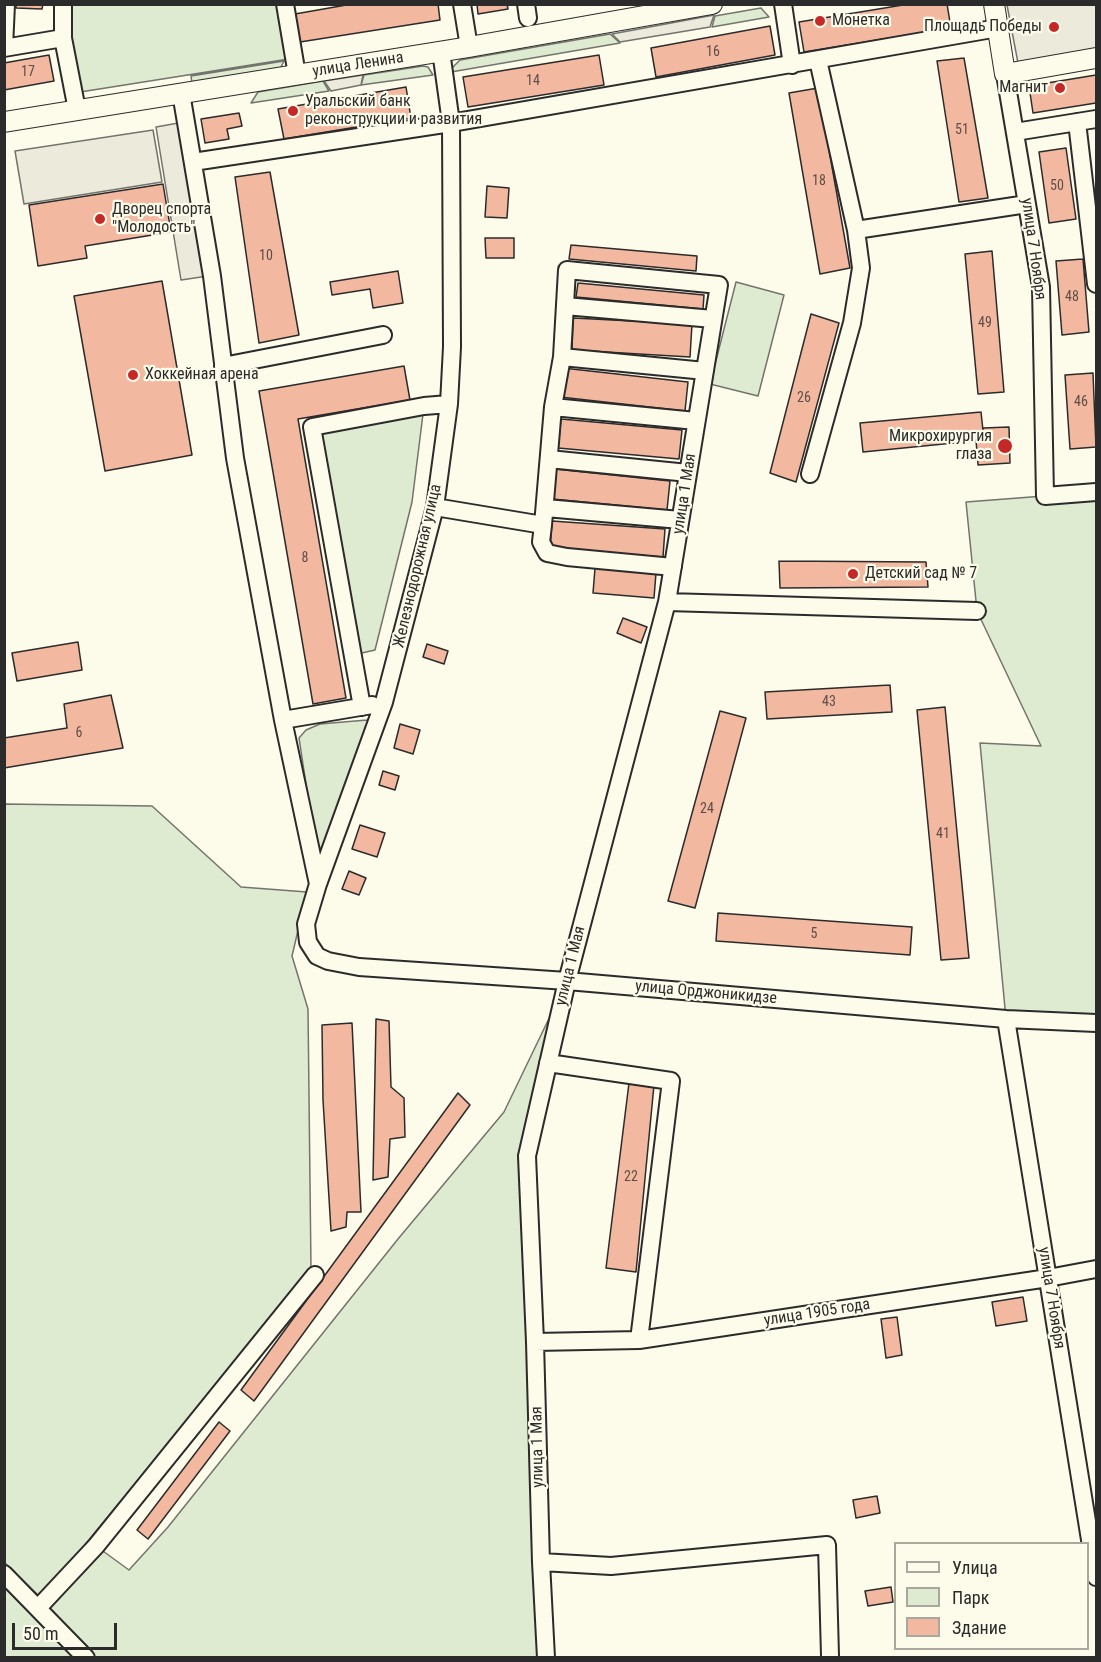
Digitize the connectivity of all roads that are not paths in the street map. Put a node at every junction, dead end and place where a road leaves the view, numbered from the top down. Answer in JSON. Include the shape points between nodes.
{"nodes":[{"id":1,"x":6,"y":4,"type":"edge"},
{"id":2,"x":63,"y":4,"type":"edge"},
{"id":3,"x":285,"y":4,"type":"edge"},
{"id":4,"x":462,"y":4,"type":"edge"},
{"id":5,"x":712,"y":4,"type":"edge"},
{"id":6,"x":783,"y":4,"type":"edge"},
{"id":7,"x":994,"y":4,"type":"edge"},
{"id":8,"x":998,"y":28,"type":"junction"},
{"id":9,"x":63,"y":38,"type":"junction"},
{"id":10,"x":469,"y":47,"type":"junction"},
{"id":11,"x":441,"y":51,"type":"junction"},
{"id":12,"x":1096,"y":58,"type":"edge"},
{"id":13,"x":818,"y":60,"type":"junction"},
{"id":14,"x":792,"y":65,"type":"junction"},
{"id":15,"x":1005,"y":74,"type":"junction"},
{"id":16,"x":297,"y":75,"type":"junction"},
{"id":17,"x":181,"y":93,"type":"junction"},
{"id":18,"x":77,"y":110,"type":"junction"},
{"id":19,"x":1096,"y":119,"type":"edge"},
{"id":20,"x":4,"y":122,"type":"edge"},
{"id":21,"x":1077,"y":122,"type":"junction"},
{"id":22,"x":451,"y":123,"type":"junction"},
{"id":23,"x":1015,"y":132,"type":"junction"},
{"id":24,"x":193,"y":162,"type":"junction"},
{"id":25,"x":1027,"y":204,"type":"junction"},
{"id":26,"x":856,"y":230,"type":"junction"},
{"id":27,"x":1096,"y":284,"type":"edge"},
{"id":28,"x":565,"y":306,"type":"junction"},
{"id":29,"x":713,"y":319,"type":"junction"},
{"id":30,"x":383,"y":335,"type":"dead end"},
{"id":31,"x":562,"y":357,"type":"junction"},
{"id":32,"x":223,"y":366,"type":"junction"},
{"id":33,"x":705,"y":371,"type":"junction"},
{"id":34,"x":449,"y":404,"type":"junction"},
{"id":35,"x":553,"y":407,"type":"junction"},
{"id":36,"x":696,"y":421,"type":"junction"},
{"id":37,"x":549,"y":459,"type":"junction"},
{"id":38,"x":688,"y":473,"type":"junction"},
{"id":39,"x":810,"y":474,"type":"dead end"},
{"id":40,"x":1096,"y":492,"type":"edge"},
{"id":41,"x":435,"y":507,"type":"junction"},
{"id":42,"x":546,"y":508,"type":"junction"},
{"id":43,"x":680,"y":520,"type":"junction"},
{"id":44,"x":543,"y":525,"type":"junction"},
{"id":45,"x":673,"y":567,"type":"junction"},
{"id":46,"x":667,"y":602,"type":"junction"},
{"id":47,"x":976,"y":611,"type":"dead end"},
{"id":48,"x":384,"y":702,"type":"junction"},
{"id":49,"x":362,"y":707,"type":"junction"},
{"id":50,"x":283,"y":720,"type":"junction"},
{"id":51,"x":318,"y":884,"type":"junction"},
{"id":52,"x":317,"y":956,"type":"joint"},
{"id":53,"x":567,"y":981,"type":"junction"},
{"id":54,"x":1006,"y":1019,"type":"junction"},
{"id":55,"x":1096,"y":1023,"type":"edge"},
{"id":56,"x":548,"y":1063,"type":"junction"},
{"id":57,"x":1096,"y":1269,"type":"edge"},
{"id":58,"x":315,"y":1275,"type":"dead end"},
{"id":59,"x":1048,"y":1278,"type":"junction"},
{"id":60,"x":639,"y":1340,"type":"junction"},
{"id":61,"x":535,"y":1342,"type":"junction"},
{"id":62,"x":541,"y":1562,"type":"junction"},
{"id":63,"x":4,"y":1574,"type":"edge"},
{"id":64,"x":1096,"y":1578,"type":"edge"},
{"id":65,"x":38,"y":1608,"type":"junction"},
{"id":66,"x":830,"y":1656,"type":"dead end"},
{"id":67,"x":86,"y":1658,"type":"edge"},
{"id":68,"x":546,"y":1658,"type":"edge"}],
"edges":[{"from":1,"to":9,"type":"street","via":[[4,48]]},
{"from":2,"to":9,"type":"street"},
{"from":3,"to":16,"type":"street"},
{"from":4,"to":10,"type":"street"},
{"from":5,"to":10,"type":"main road","name":"улица Ленина"},
{"from":6,"to":14,"type":"street"},
{"from":7,"to":8,"type":"main road","name":"улица 7 Ноября"},
{"from":8,"to":13,"type":"street"},
{"from":8,"to":15,"type":"main road","name":"улица 7 Ноября"},
{"from":9,"to":18,"type":"street"},
{"from":10,"to":11,"type":"main road","name":"улица Ленина"},
{"from":11,"to":16,"type":"main road","name":"улица Ленина"},
{"from":11,"to":22,"type":"street","name":"Железнодорожная улица"},
{"from":12,"to":15,"type":"main road"},
{"from":13,"to":14,"type":"street"},
{"from":13,"to":26,"type":"street"},
{"from":14,"to":22,"type":"street"},
{"from":15,"to":23,"type":"street","name":"улица 7 Ноября"},
{"from":16,"to":17,"type":"main road","name":"улица Ленина"},
{"from":17,"to":18,"type":"main road","name":"улица Ленина"},
{"from":17,"to":24,"type":"street"},
{"from":18,"to":20,"type":"main road","name":"улица Ленина"},
{"from":19,"to":21,"type":"street"},
{"from":21,"to":23,"type":"street"},
{"from":21,"to":27,"type":"street"},
{"from":22,"to":24,"type":"street"},
{"from":22,"to":34,"type":"street","name":"Железнодорожная улица"},
{"from":23,"to":25,"type":"street","name":"улица 7 Ноября"},
{"from":24,"to":32,"type":"street"},
{"from":25,"to":26,"type":"street"},
{"from":25,"to":40,"type":"street","name":"улица 7 Ноября","via":[[1041,287],[1045,496]]},
{"from":26,"to":39,"type":"street","via":[[861,268],[852,324]]},
{"from":28,"to":29,"type":"street"},
{"from":28,"to":29,"type":"street","name":"улица 1 Мая","via":[[567,270],[718,285]]},
{"from":28,"to":31,"type":"street"},
{"from":29,"to":33,"type":"street","name":"улица 1 Мая"},
{"from":30,"to":32,"type":"street"},
{"from":31,"to":33,"type":"street"},
{"from":31,"to":35,"type":"street"},
{"from":32,"to":50,"type":"street","via":[[234,458]]},
{"from":33,"to":36,"type":"street","name":"улица 1 Мая"},
{"from":34,"to":41,"type":"street","name":"Железнодорожная улица"},
{"from":34,"to":49,"type":"street","via":[[312,427]]},
{"from":35,"to":36,"type":"street"},
{"from":35,"to":37,"type":"street"},
{"from":36,"to":38,"type":"street","name":"улица 1 Мая"},
{"from":37,"to":38,"type":"street"},
{"from":37,"to":42,"type":"street"},
{"from":38,"to":43,"type":"street","name":"улица 1 Мая"},
{"from":41,"to":44,"type":"street"},
{"from":41,"to":48,"type":"street","name":"Железнодорожная улица"},
{"from":42,"to":43,"type":"street"},
{"from":42,"to":44,"type":"street"},
{"from":43,"to":45,"type":"street","name":"улица 1 Мая"},
{"from":44,"to":45,"type":"street","via":[[541,542],[547,553]]},
{"from":45,"to":46,"type":"street","name":"улица 1 Мая"},
{"from":46,"to":47,"type":"street"},
{"from":46,"to":53,"type":"street","name":"улица 1 Мая"},
{"from":48,"to":49,"type":"street"},
{"from":48,"to":51,"type":"street","name":"Железнодорожная улица"},
{"from":49,"to":50,"type":"street"},
{"from":50,"to":51,"type":"street"},
{"from":51,"to":52,"type":"street","name":"Железнодорожная улица","via":[[306,924],[308,942]]},
{"from":52,"to":53,"type":"street","name":"улица Орджоникидзе","via":[[359,967]]},
{"from":53,"to":54,"type":"street","name":"улица Орджоникидзе"},
{"from":53,"to":56,"type":"street","name":"улица 1 Мая"},
{"from":54,"to":55,"type":"street","name":"улица Орджоникидзе"},
{"from":54,"to":59,"type":"street","name":"улица 7 Ноября"},
{"from":56,"to":60,"type":"street","via":[[671,1081]]},
{"from":56,"to":61,"type":"street","name":"улица 1 Мая","via":[[527,1156]]},
{"from":57,"to":59,"type":"street","name":"улица 1905 года"},
{"from":58,"to":65,"type":"street","via":[[96,1546]]},
{"from":59,"to":60,"type":"street","name":"улица 1905 года"},
{"from":59,"to":64,"type":"street","name":"улица 7 Ноября"},
{"from":60,"to":61,"type":"street","name":"улица 1905 года"},
{"from":61,"to":62,"type":"street","name":"улица 1 Мая"},
{"from":62,"to":66,"type":"street","via":[[611,1566],[827,1545]]},
{"from":62,"to":68,"type":"street","name":"улица 1 Мая"},
{"from":63,"to":65,"type":"street"},
{"from":65,"to":67,"type":"street"}]}
